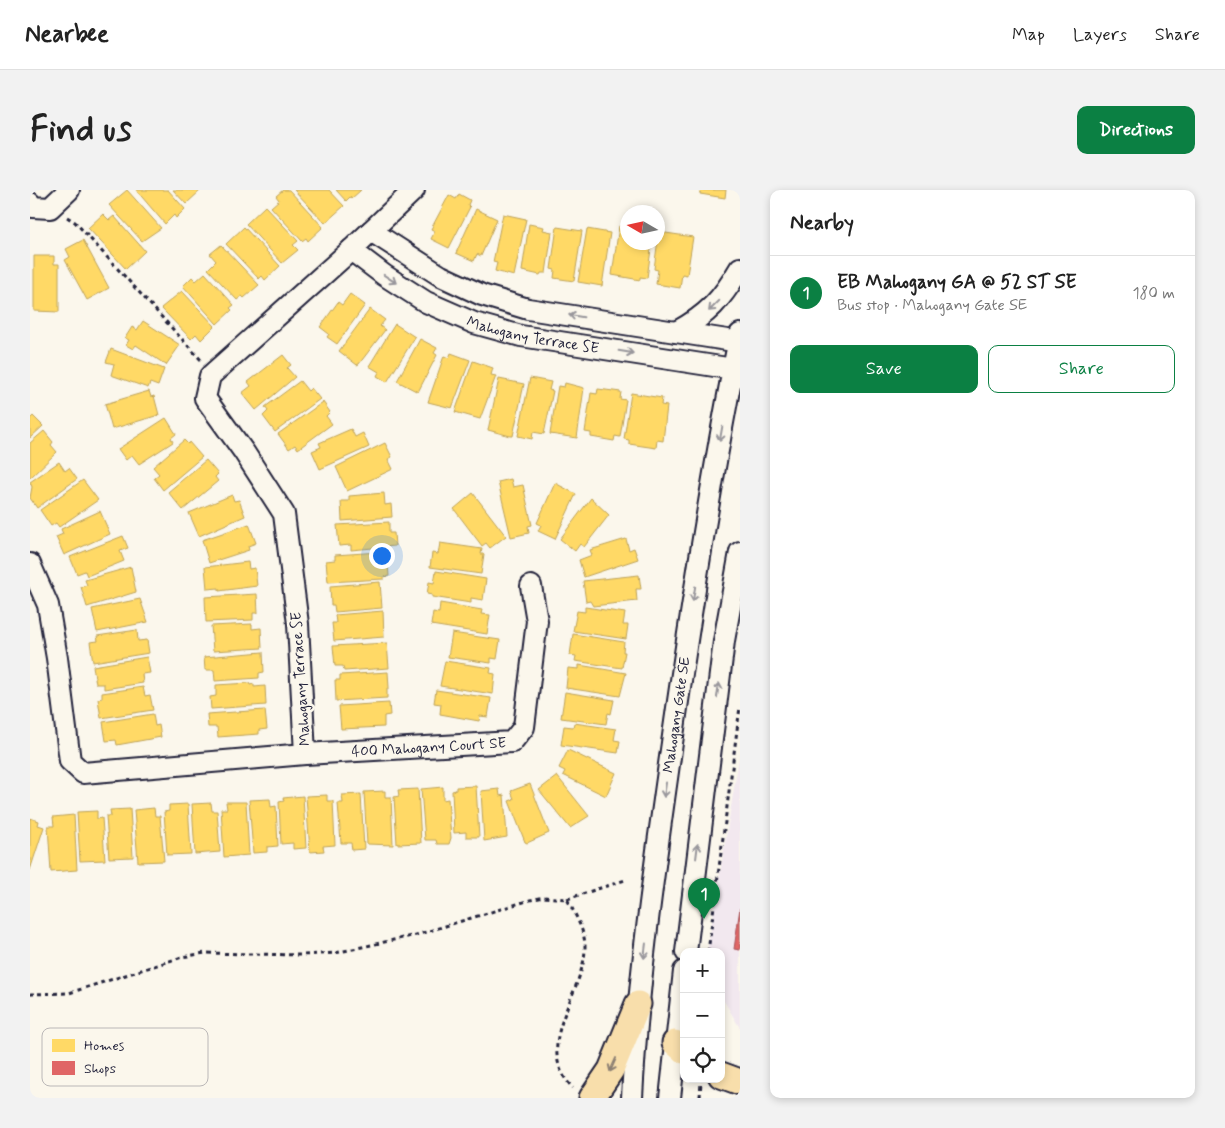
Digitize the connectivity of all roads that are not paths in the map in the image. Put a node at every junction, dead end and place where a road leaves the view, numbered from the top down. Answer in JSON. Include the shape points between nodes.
{"nodes":[{"id":1,"x":69,"y":190,"type":"edge"},
{"id":2,"x":414,"y":190,"type":"edge"},
{"id":3,"x":30,"y":204,"type":"edge"},
{"id":4,"x":372,"y":230,"type":"junction"},
{"id":5,"x":351,"y":250,"type":"junction"},
{"id":6,"x":740,"y":268,"type":"edge"},
{"id":7,"x":528,"y":308,"type":"junction"},
{"id":8,"x":676,"y":332,"type":"junction"},
{"id":9,"x":521,"y":336,"type":"junction"},
{"id":10,"x":740,"y":340,"type":"edge"},
{"id":11,"x":736,"y":369,"type":"edge"},
{"id":12,"x":740,"y":552,"type":"edge"},
{"id":13,"x":30,"y":564,"type":"edge"},
{"id":14,"x":531,"y":586,"type":"dead end"},
{"id":15,"x":732,"y":642,"type":"edge"},
{"id":16,"x":305,"y":754,"type":"junction"},
{"id":17,"x":687,"y":948,"type":"edge"},
{"id":18,"x":683,"y":993,"type":"edge"},
{"id":19,"x":638,"y":1004,"type":"junction"},
{"id":20,"x":680,"y":1038,"type":"edge"},
{"id":21,"x":680,"y":1047,"type":"edge"},
{"id":22,"x":725,"y":1076,"type":"edge"},
{"id":23,"x":740,"y":1082,"type":"edge"},
{"id":24,"x":585,"y":1096,"type":"edge"},
{"id":25,"x":632,"y":1098,"type":"edge"},
{"id":26,"x":670,"y":1098,"type":"edge"}],
"edges":[{"from":1,"to":3,"type":"street","via":[[50,208]]},
{"from":2,"to":4,"type":"street"},
{"from":4,"to":5,"type":"street"},
{"from":4,"to":7,"type":"street","name":"Mahogany Terrace SE","via":[[441,276],[482,295]]},
{"from":5,"to":9,"type":"street","name":"Mahogany Terrace SE","one_way":true,"via":[[426,302],[474,324]]},
{"from":5,"to":16,"type":"street","name":"Mahogany Terrace SE","via":[[210,376],[205,398],[284,514],[298,624]]},
{"from":6,"to":8,"type":"street","one_way":true,"via":[[717,304],[697,321]]},
{"from":8,"to":7,"type":"street","name":"Mahogany Terrace SE","one_way":true},
{"from":7,"to":9,"type":"street"},
{"from":8,"to":10,"type":"street","name":"Mahogany Terrace SE"},
{"from":9,"to":11,"type":"street","name":"Mahogany Terrace SE","one_way":true},
{"from":10,"to":11,"type":"street","name":"Mahogany Gate SE"},
{"from":11,"to":19,"type":"street","name":"Mahogany Gate SE","one_way":true,"via":[[694,594]]},
{"from":12,"to":15,"type":"street"},
{"from":13,"to":16,"type":"street","name":"Mahogany Terrace SE","via":[[48,606],[58,658],[70,761],[83,773]]},
{"from":14,"to":16,"type":"street","name":"400 Mahogany Court SE","via":[[537,621],[524,727],[512,742]]},
{"from":17,"to":15,"type":"street","one_way":true},
{"from":18,"to":20,"type":"street"},
{"from":19,"to":24,"type":"main road","one_way":true,"via":[[612,1070]]},
{"from":19,"to":25,"type":"street","name":"Mahogany Gate SE"},
{"from":21,"to":26,"type":"street"},
{"from":22,"to":23,"type":"main road"}]}
